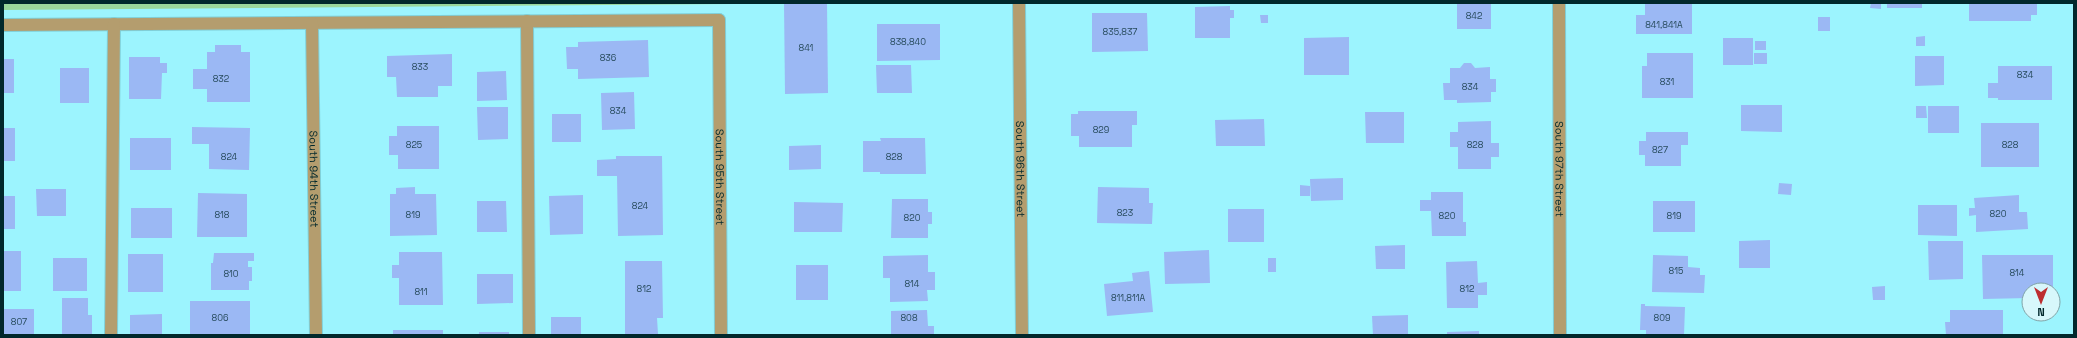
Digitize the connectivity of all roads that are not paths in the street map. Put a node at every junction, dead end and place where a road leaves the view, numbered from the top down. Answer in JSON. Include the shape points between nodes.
{"nodes":[{"id":1,"x":1019,"y":3,"type":"edge"},
{"id":2,"x":1559,"y":3,"type":"edge"},
{"id":3,"x":527,"y":21,"type":"junction"},
{"id":4,"x":312,"y":23,"type":"junction"},
{"id":5,"x":114,"y":24,"type":"junction"},
{"id":6,"x":3,"y":25,"type":"edge"},
{"id":7,"x":111,"y":335,"type":"edge"},
{"id":8,"x":316,"y":335,"type":"edge"},
{"id":9,"x":529,"y":335,"type":"edge"},
{"id":10,"x":721,"y":335,"type":"edge"},
{"id":11,"x":1022,"y":335,"type":"edge"},
{"id":12,"x":1560,"y":335,"type":"edge"}],
"edges":[{"from":1,"to":11,"type":"street","name":"South 96th Street"},
{"from":2,"to":12,"type":"street","name":"South 97th Street"},
{"from":3,"to":4,"type":"street"},
{"from":3,"to":9,"type":"street"},
{"from":3,"to":10,"type":"street","name":"South 95th Street","via":[[719,20]]},
{"from":4,"to":5,"type":"street"},
{"from":4,"to":8,"type":"street","name":"South 94th Street"},
{"from":5,"to":6,"type":"street"},
{"from":5,"to":7,"type":"street"}]}
